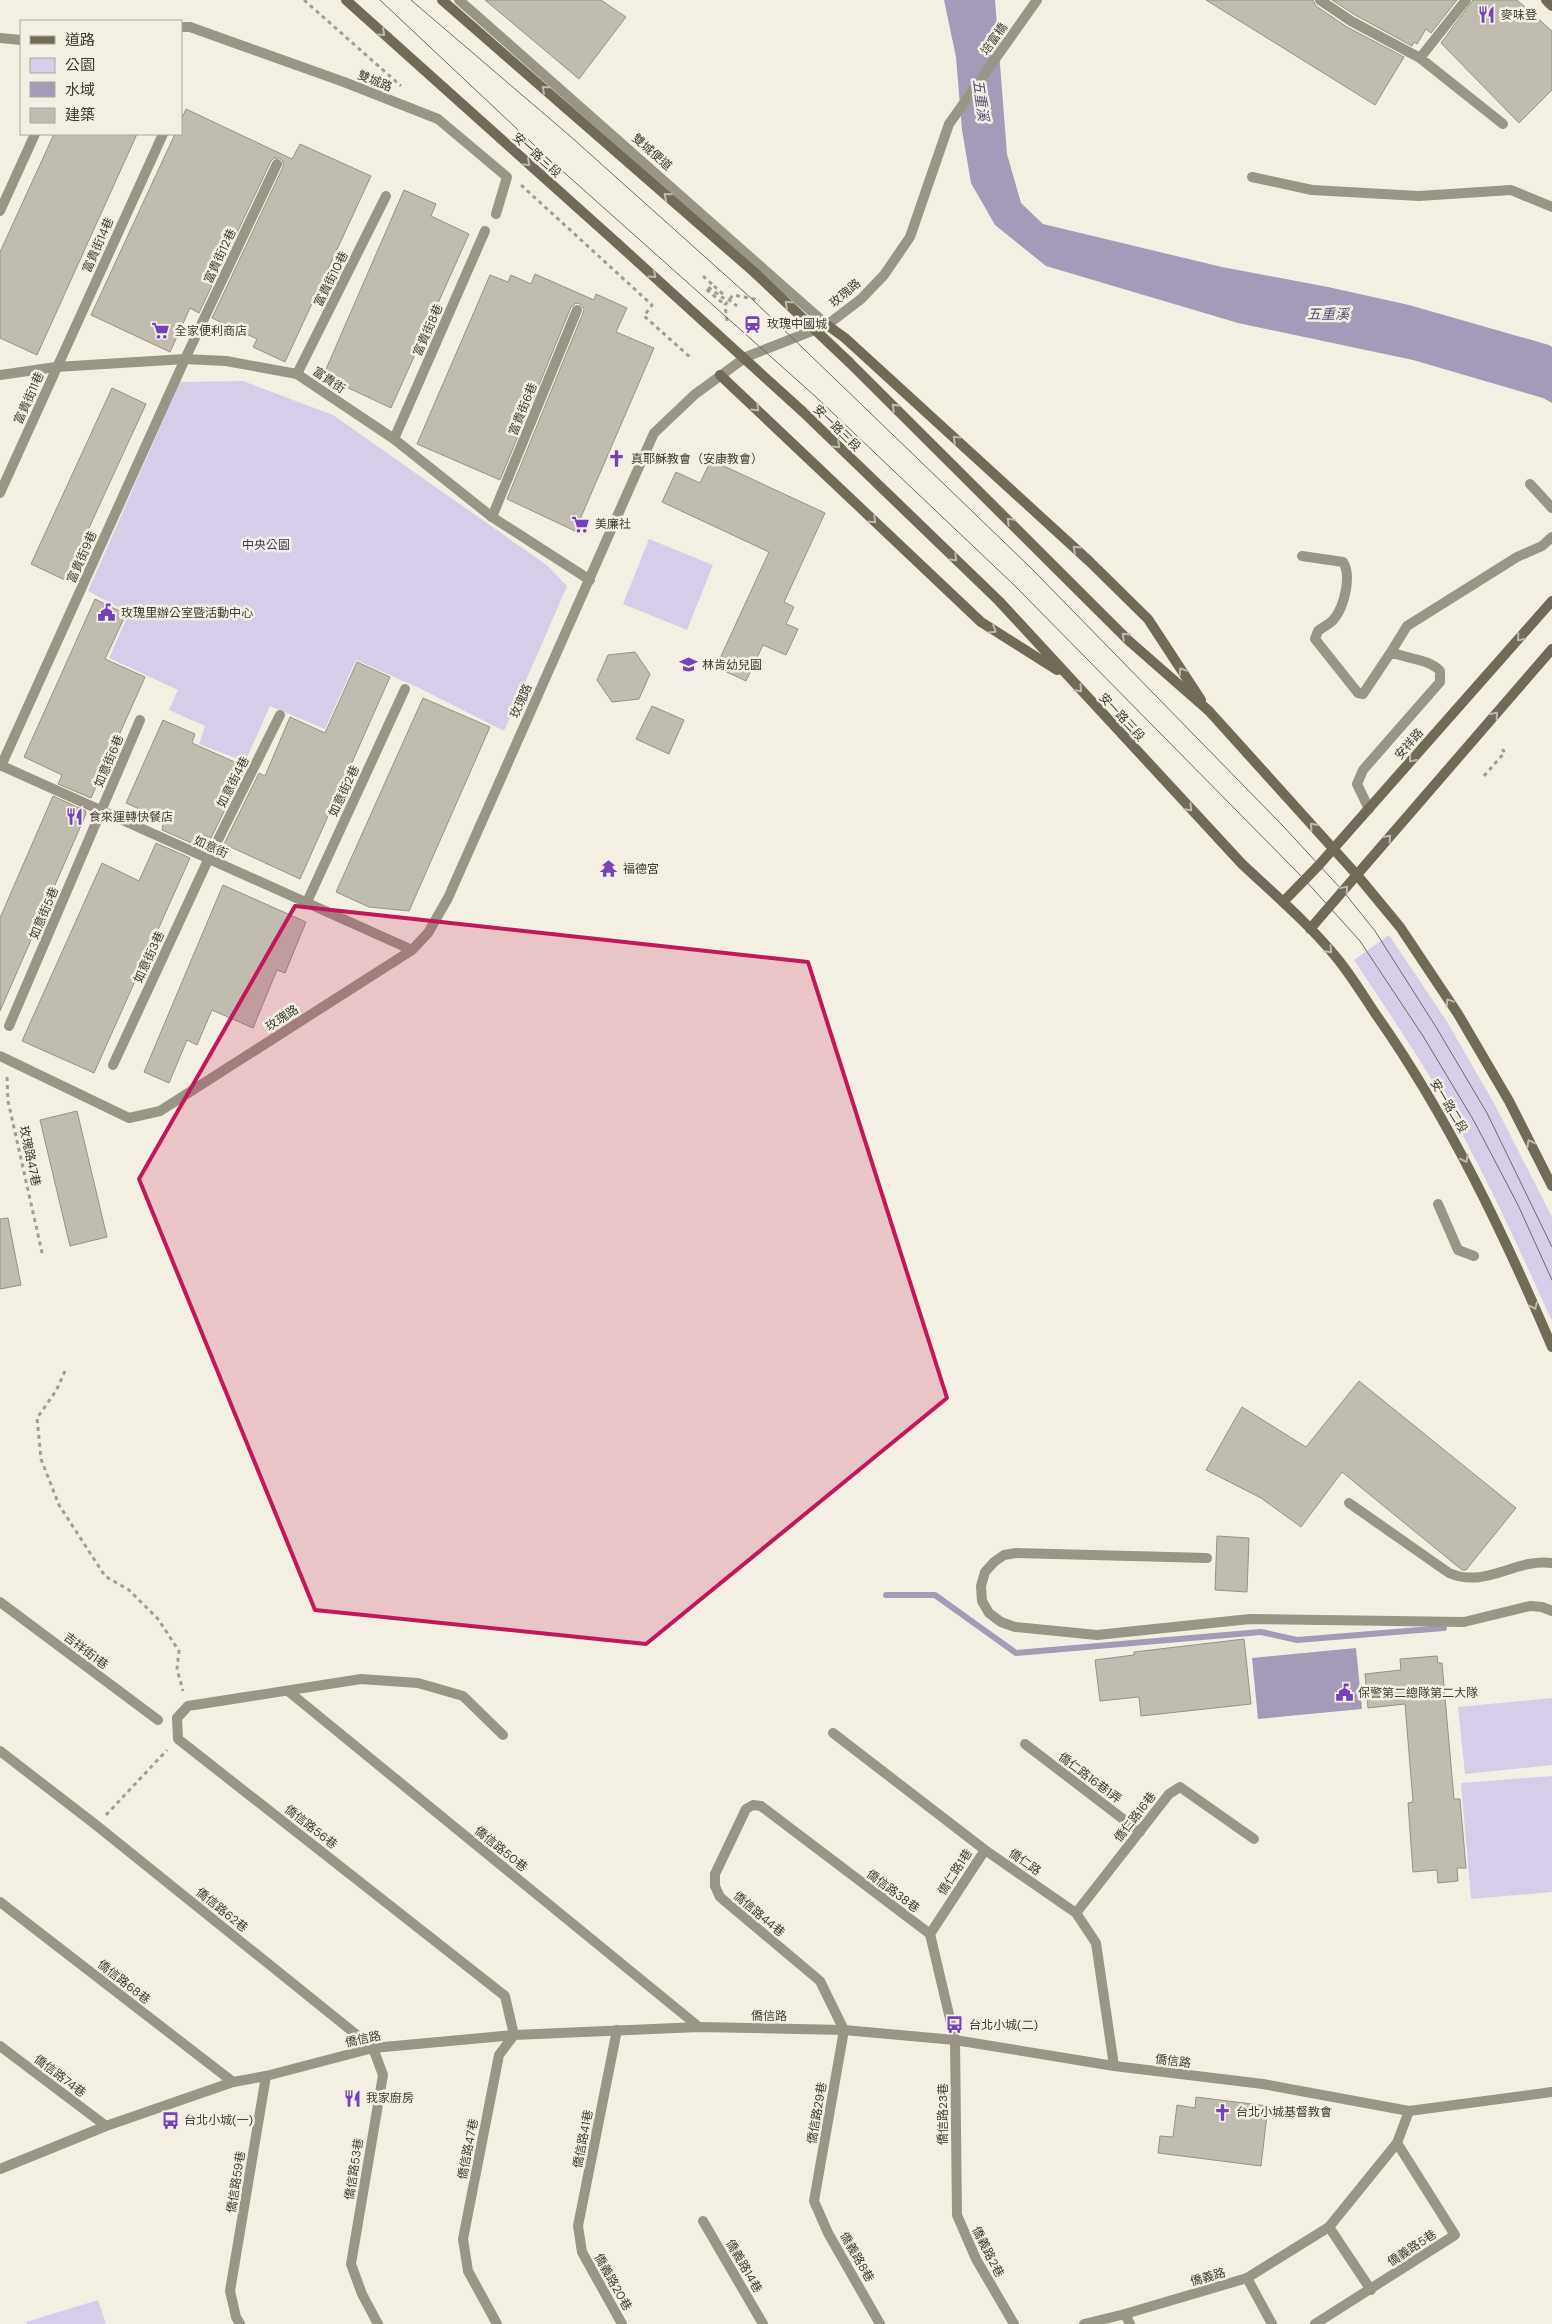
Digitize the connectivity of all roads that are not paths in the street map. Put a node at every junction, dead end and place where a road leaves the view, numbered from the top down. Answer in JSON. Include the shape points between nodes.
{"nodes":[{"id":1,"x":346,"y":0,"type":"edge"},
{"id":2,"x":442,"y":0,"type":"edge"},
{"id":3,"x":459,"y":0,"type":"edge"},
{"id":4,"x":1037,"y":0,"type":"edge"},
{"id":5,"x":1320,"y":0,"type":"edge"},
{"id":6,"x":1466,"y":0,"type":"edge"},
{"id":7,"x":1546,"y":0,"type":"edge"},
{"id":8,"x":1552,"y":6,"type":"edge"},
{"id":9,"x":182,"y":27,"type":"edge"},
{"id":10,"x":0,"y":38,"type":"edge"},
{"id":11,"x":20,"y":40,"type":"edge"},
{"id":12,"x":1420,"y":58,"type":"junction"},
{"id":13,"x":948,"y":124,"type":"joint"},
{"id":14,"x":1503,"y":124,"type":"dead end"},
{"id":15,"x":35,"y":135,"type":"edge"},
{"id":16,"x":163,"y":135,"type":"edge"},
{"id":17,"x":277,"y":164,"type":"dead end"},
{"id":18,"x":1252,"y":178,"type":"dead end"},
{"id":19,"x":386,"y":196,"type":"dead end"},
{"id":20,"x":1552,"y":207,"type":"edge"},
{"id":21,"x":0,"y":211,"type":"edge"},
{"id":22,"x":496,"y":214,"type":"dead end"},
{"id":23,"x":484,"y":232,"type":"dead end"},
{"id":24,"x":577,"y":310,"type":"dead end"},
{"id":25,"x":827,"y":325,"type":"junction"},
{"id":26,"x":186,"y":359,"type":"junction"},
{"id":27,"x":56,"y":367,"type":"junction"},
{"id":28,"x":297,"y":374,"type":"junction"},
{"id":29,"x":0,"y":375,"type":"edge"},
{"id":30,"x":720,"y":375,"type":"junction"},
{"id":31,"x":394,"y":439,"type":"junction"},
{"id":32,"x":1530,"y":484,"type":"dead end"},
{"id":33,"x":0,"y":493,"type":"edge"},
{"id":34,"x":1552,"y":508,"type":"edge"},
{"id":35,"x":492,"y":517,"type":"junction"},
{"id":36,"x":1552,"y":537,"type":"edge"},
{"id":37,"x":1302,"y":556,"type":"dead end"},
{"id":38,"x":590,"y":580,"type":"junction"},
{"id":39,"x":1552,"y":601,"type":"edge"},
{"id":40,"x":1552,"y":649,"type":"edge"},
{"id":41,"x":1391,"y":652,"type":"junction"},
{"id":42,"x":1066,"y":676,"type":"junction"},
{"id":43,"x":405,"y":689,"type":"dead end"},
{"id":44,"x":1209,"y":711,"type":"junction"},
{"id":45,"x":280,"y":715,"type":"dead end"},
{"id":46,"x":140,"y":720,"type":"dead end"},
{"id":47,"x":1,"y":765,"type":"edge"},
{"id":48,"x":1369,"y":809,"type":"junction"},
{"id":49,"x":101,"y":811,"type":"junction"},
{"id":50,"x":1334,"y":848,"type":"junction"},
{"id":51,"x":208,"y":860,"type":"junction"},
{"id":52,"x":1357,"y":875,"type":"junction"},
{"id":53,"x":1283,"y":902,"type":"junction"},
{"id":54,"x":306,"y":904,"type":"junction"},
{"id":55,"x":1310,"y":929,"type":"junction"},
{"id":56,"x":412,"y":950,"type":"junction"},
{"id":57,"x":10,"y":1026,"type":"dead end"},
{"id":58,"x":3,"y":1057,"type":"edge"},
{"id":59,"x":113,"y":1065,"type":"dead end"},
{"id":60,"x":1552,"y":1186,"type":"edge"},
{"id":61,"x":1438,"y":1204,"type":"dead end"},
{"id":62,"x":1474,"y":1256,"type":"dead end"},
{"id":63,"x":1552,"y":1347,"type":"edge"},
{"id":64,"x":1349,"y":1503,"type":"dead end"},
{"id":65,"x":1207,"y":1558,"type":"dead end"},
{"id":66,"x":1552,"y":1563,"type":"edge"},
{"id":67,"x":0,"y":1602,"type":"edge"},
{"id":68,"x":1552,"y":1611,"type":"edge"},
{"id":69,"x":288,"y":1691,"type":"junction"},
{"id":70,"x":158,"y":1720,"type":"dead end"},
{"id":71,"x":833,"y":1733,"type":"dead end"},
{"id":72,"x":503,"y":1735,"type":"dead end"},
{"id":73,"x":1025,"y":1744,"type":"dead end"},
{"id":74,"x":0,"y":1751,"type":"edge"},
{"id":75,"x":753,"y":1805,"type":"joint"},
{"id":76,"x":1140,"y":1832,"type":"junction"},
{"id":77,"x":1254,"y":1839,"type":"dead end"},
{"id":78,"x":985,"y":1850,"type":"junction"},
{"id":79,"x":0,"y":1902,"type":"edge"},
{"id":80,"x":1076,"y":1913,"type":"junction"},
{"id":81,"x":930,"y":1934,"type":"junction"},
{"id":82,"x":699,"y":2027,"type":"junction"},
{"id":83,"x":617,"y":2030,"type":"junction"},
{"id":84,"x":844,"y":2030,"type":"junction"},
{"id":85,"x":514,"y":2035,"type":"junction"},
{"id":86,"x":955,"y":2040,"type":"junction"},
{"id":87,"x":0,"y":2046,"type":"edge"},
{"id":88,"x":373,"y":2048,"type":"junction"},
{"id":89,"x":1114,"y":2066,"type":"junction"},
{"id":90,"x":266,"y":2076,"type":"junction"},
{"id":91,"x":233,"y":2082,"type":"junction"},
{"id":92,"x":1552,"y":2092,"type":"edge"},
{"id":93,"x":1409,"y":2111,"type":"junction"},
{"id":94,"x":106,"y":2126,"type":"junction"},
{"id":95,"x":1397,"y":2142,"type":"junction"},
{"id":96,"x":0,"y":2169,"type":"edge"},
{"id":97,"x":955,"y":2187,"type":"joint"},
{"id":98,"x":814,"y":2201,"type":"joint"},
{"id":99,"x":703,"y":2221,"type":"dead end"},
{"id":100,"x":1328,"y":2227,"type":"junction"},
{"id":101,"x":582,"y":2252,"type":"joint"},
{"id":102,"x":1247,"y":2278,"type":"junction"},
{"id":103,"x":1371,"y":2290,"type":"junction"},
{"id":104,"x":1125,"y":2314,"type":"junction"},
{"id":105,"x":240,"y":2324,"type":"edge"},
{"id":106,"x":378,"y":2324,"type":"edge"},
{"id":107,"x":497,"y":2324,"type":"edge"},
{"id":108,"x":622,"y":2324,"type":"edge"},
{"id":109,"x":762,"y":2324,"type":"edge"},
{"id":110,"x":880,"y":2324,"type":"edge"},
{"id":111,"x":1014,"y":2324,"type":"edge"},
{"id":112,"x":1084,"y":2324,"type":"edge"},
{"id":113,"x":1130,"y":2324,"type":"edge"},
{"id":114,"x":1272,"y":2324,"type":"edge"},
{"id":115,"x":1315,"y":2324,"type":"edge"}],
"edges":[{"from":1,"to":42,"type":"street","name":"安一路三段","one_way":true,"bridge":true,"via":[[802,411],[999,601]]},
{"from":44,"to":2,"type":"street","one_way":true,"bridge":true,"via":[[1128,640],[754,272]]},
{"from":3,"to":25,"type":"street","name":"雙城便道"},
{"from":4,"to":13,"type":"street","name":"培富橋"},
{"from":5,"to":12,"type":"street","via":[[1350,21]]},
{"from":6,"to":12,"type":"street"},
{"from":7,"to":8,"type":"street"},
{"from":9,"to":22,"type":"street","name":"雙城路","via":[[190,27],[335,79],[438,120],[507,177]]},
{"from":10,"to":11,"type":"street"},
{"from":12,"to":14,"type":"street"},
{"from":13,"to":25,"type":"street","name":"玫瑰路","via":[[910,238],[861,299]]},
{"from":15,"to":21,"type":"street"},
{"from":16,"to":27,"type":"street","name":"富貴街14巷"},
{"from":17,"to":26,"type":"street","name":"富貴街12巷"},
{"from":18,"to":20,"type":"street","via":[[1312,190],[1419,196],[1511,190]]},
{"from":19,"to":28,"type":"street","name":"富貴街10巷"},
{"from":23,"to":31,"type":"street","name":"富貴街8巷"},
{"from":24,"to":35,"type":"street","name":"富貴街6巷"},
{"from":25,"to":30,"type":"street","name":"玫瑰路","via":[[746,357]]},
{"from":44,"to":25,"type":"street","one_way":true,"via":[[1148,619],[845,338]]},
{"from":26,"to":27,"type":"street","name":"富貴街"},
{"from":26,"to":28,"type":"street","name":"富貴街"},
{"from":26,"to":47,"type":"street","name":"富貴街9巷"},
{"from":27,"to":29,"type":"street","name":"富貴街"},
{"from":27,"to":33,"type":"street","name":"富貴街11巷"},
{"from":28,"to":31,"type":"street","name":"富貴街"},
{"from":30,"to":38,"type":"street","name":"玫瑰路","via":[[654,433]]},
{"from":30,"to":42,"type":"street","one_way":true,"via":[[981,622]]},
{"from":31,"to":35,"type":"street","name":"富貴街"},
{"from":32,"to":34,"type":"street"},
{"from":35,"to":38,"type":"street","name":"富貴街"},
{"from":36,"to":41,"type":"street","via":[[1407,626]]},
{"from":37,"to":41,"type":"street","via":[[1343,562],[1347,568],[1340,611],[1333,621],[1318,631],[1315,639],[1358,693],[1363,694]]},
{"from":38,"to":56,"type":"street","name":"玫瑰路","via":[[448,898],[428,934]]},
{"from":39,"to":48,"type":"street","name":"安祥路","one_way":true},
{"from":52,"to":40,"type":"street","one_way":true},
{"from":41,"to":48,"type":"street","via":[[1433,663],[1440,671],[1440,682],[1363,770],[1357,784]]},
{"from":42,"to":53,"type":"street","name":"安一路三段","one_way":true,"via":[[1242,864]]},
{"from":43,"to":54,"type":"street","name":"如意街2巷"},
{"from":50,"to":44,"type":"street","one_way":true},
{"from":45,"to":51,"type":"street","name":"如意街4巷"},
{"from":46,"to":49,"type":"street","name":"如意街6巷"},
{"from":47,"to":49,"type":"street","name":"如意街"},
{"from":48,"to":50,"type":"street","name":"安祥路"},
{"from":49,"to":51,"type":"street","name":"如意街"},
{"from":49,"to":57,"type":"street","name":"如意街5巷"},
{"from":50,"to":52,"type":"street"},
{"from":50,"to":53,"type":"street","name":"安祥路"},
{"from":51,"to":54,"type":"street","name":"如意街"},
{"from":51,"to":59,"type":"street","name":"如意街3巷"},
{"from":55,"to":52,"type":"street","one_way":true},
{"from":60,"to":52,"type":"street","one_way":true,"via":[[1509,1101],[1458,1014],[1397,923]]},
{"from":53,"to":55,"type":"street","name":"安一路二段"},
{"from":54,"to":56,"type":"street","name":"如意街"},
{"from":55,"to":63,"type":"street","name":"安一路二段","one_way":true,"via":[[1337,958],[1384,1026],[1452,1135],[1494,1218]]},
{"from":56,"to":58,"type":"street","name":"玫瑰路","via":[[160,1111],[129,1118]]},
{"from":61,"to":62,"type":"street","via":[[1458,1250]]},
{"from":64,"to":66,"type":"street","via":[[1449,1573],[1462,1578],[1485,1577],[1534,1563]]},
{"from":65,"to":68,"type":"street","via":[[1004,1555],[985,1572],[982,1600],[989,1613],[1015,1627],[1097,1635],[1250,1619],[1464,1622],[1530,1606]]},
{"from":67,"to":70,"type":"street","name":"吉祥街1巷"},
{"from":69,"to":72,"type":"street","via":[[361,1679],[418,1683],[463,1696]]},
{"from":69,"to":82,"type":"street","name":"僑信路50巷"},
{"from":69,"to":85,"type":"street","name":"僑信路56巷","via":[[188,1706],[178,1718],[178,1739],[504,1996]]},
{"from":71,"to":78,"type":"street","name":"僑仁路"},
{"from":73,"to":76,"type":"street","name":"僑仁路16巷1弄"},
{"from":74,"to":88,"type":"street","name":"僑信路62巷"},
{"from":75,"to":81,"type":"street","name":"僑信路38巷","via":[[761,1806]]},
{"from":75,"to":84,"type":"street","name":"僑信路44巷","via":[[746,1809],[715,1874],[717,1892],[720,1898],[820,1981]]},
{"from":76,"to":77,"type":"street","name":"僑仁路16巷","via":[[1169,1794],[1180,1786]]},
{"from":76,"to":80,"type":"street","name":"僑仁路16巷"},
{"from":78,"to":80,"type":"street","name":"僑仁路"},
{"from":78,"to":81,"type":"street","name":"僑仁路1巷"},
{"from":79,"to":91,"type":"street","name":"僑信路68巷"},
{"from":80,"to":89,"type":"street","name":"僑仁路","via":[[1096,1943]]},
{"from":81,"to":86,"type":"street"},
{"from":82,"to":83,"type":"street","name":"僑信路"},
{"from":82,"to":84,"type":"street","name":"僑信路"},
{"from":83,"to":85,"type":"street","name":"僑信路"},
{"from":83,"to":101,"type":"street","name":"僑信路41巷","via":[[578,2226]]},
{"from":84,"to":86,"type":"street","name":"僑信路"},
{"from":84,"to":98,"type":"street","name":"僑信路29巷"},
{"from":85,"to":88,"type":"street","name":"僑信路"},
{"from":85,"to":107,"type":"street","name":"僑信路47巷","via":[[500,2055],[463,2239],[468,2271]]},
{"from":86,"to":89,"type":"street","name":"僑信路"},
{"from":86,"to":97,"type":"street","name":"僑信路23巷"},
{"from":87,"to":94,"type":"street","name":"僑信路74巷"},
{"from":88,"to":90,"type":"street","name":"僑信路"},
{"from":88,"to":106,"type":"street","name":"僑信路53巷","via":[[383,2075],[351,2264]]},
{"from":89,"to":93,"type":"street","name":"僑信路","via":[[1263,2084]]},
{"from":90,"to":91,"type":"street","name":"僑信路"},
{"from":90,"to":105,"type":"street","name":"僑信路59巷","via":[[230,2291]]},
{"from":91,"to":94,"type":"street","name":"僑信路"},
{"from":92,"to":93,"type":"street","name":"僑信路"},
{"from":93,"to":95,"type":"street","name":"僑義路"},
{"from":94,"to":96,"type":"street","name":"僑信路"},
{"from":95,"to":100,"type":"street","name":"僑義路"},
{"from":95,"to":103,"type":"street","name":"僑義路5巷","via":[[1455,2235]]},
{"from":97,"to":111,"type":"street","name":"僑義路2巷","via":[[960,2224],[976,2259]]},
{"from":98,"to":110,"type":"street","name":"僑義路8巷","via":[[828,2233]]},
{"from":99,"to":109,"type":"street","name":"僑義路14巷"},
{"from":100,"to":102,"type":"street","name":"僑義路"},
{"from":100,"to":103,"type":"street"},
{"from":101,"to":108,"type":"street","name":"僑義路20巷"},
{"from":102,"to":104,"type":"street","name":"僑義路"},
{"from":102,"to":114,"type":"street"},
{"from":103,"to":115,"type":"street","name":"僑義路5巷"},
{"from":104,"to":112,"type":"street","name":"僑義路"},
{"from":104,"to":113,"type":"street"}]}
